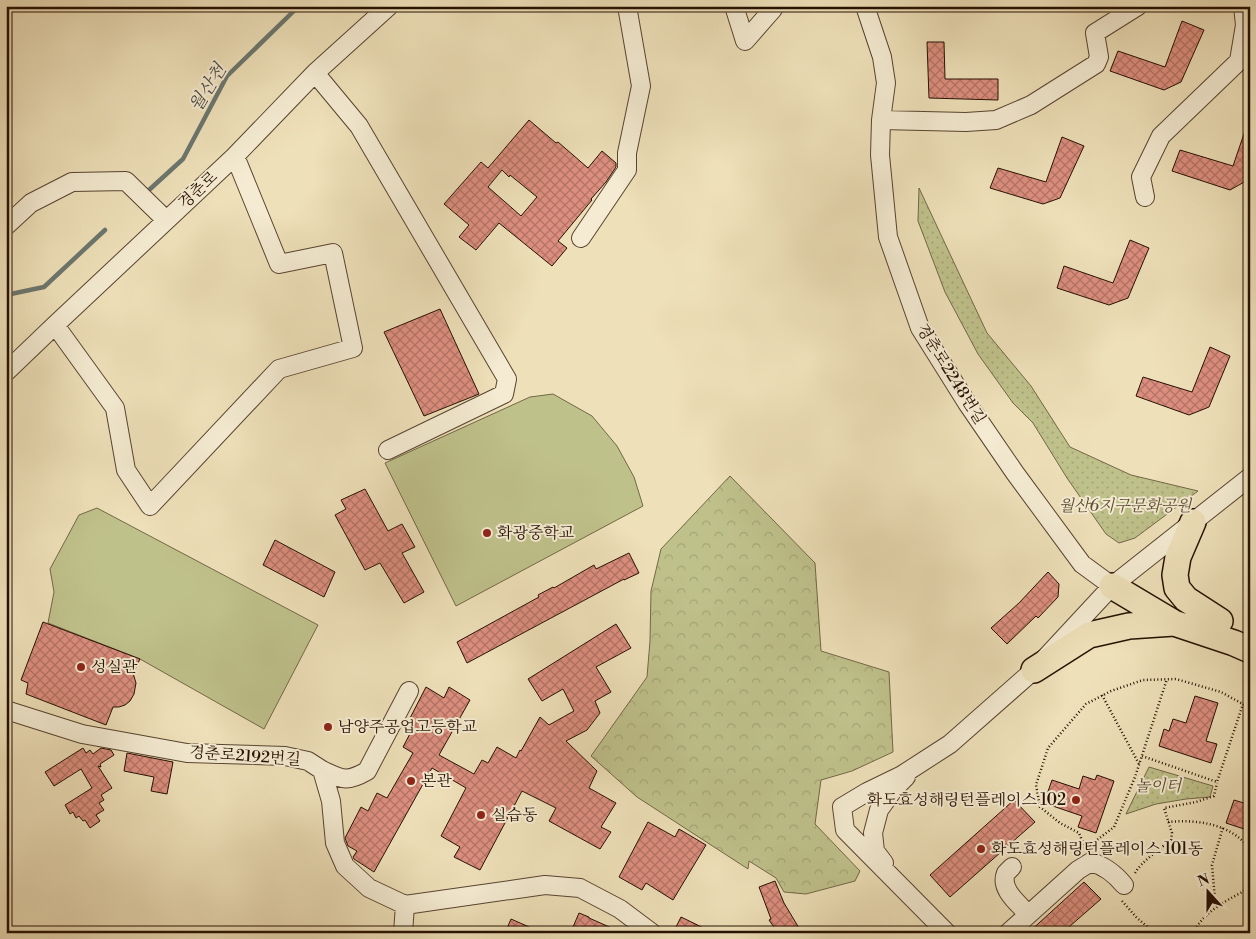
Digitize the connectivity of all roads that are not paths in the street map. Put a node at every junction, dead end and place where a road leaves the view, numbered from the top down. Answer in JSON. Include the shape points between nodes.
{"nodes":[{"id":1,"x":389,"y":6,"type":"edge"},
{"id":2,"x":627,"y":6,"type":"edge"},
{"id":3,"x":734,"y":6,"type":"edge"},
{"id":4,"x":773,"y":6,"type":"edge"},
{"id":5,"x":865,"y":6,"type":"edge"},
{"id":6,"x":1138,"y":6,"type":"edge"},
{"id":7,"x":1243,"y":6,"type":"edge"},
{"id":8,"x":1244,"y":68,"type":"edge"},
{"id":9,"x":316,"y":73,"type":"junction"},
{"id":10,"x":881,"y":120,"type":"junction"},
{"id":11,"x":235,"y":156,"type":"junction"},
{"id":12,"x":1145,"y":197,"type":"dead end"},
{"id":13,"x":166,"y":220,"type":"junction"},
{"id":14,"x":6,"y":226,"type":"edge"},
{"id":15,"x":580,"y":238,"type":"dead end"},
{"id":16,"x":55,"y":325,"type":"junction"},
{"id":17,"x":6,"y":372,"type":"edge"},
{"id":18,"x":388,"y":450,"type":"dead end"},
{"id":19,"x":1250,"y":477,"type":"edge"},
{"id":20,"x":1193,"y":522,"type":"junction"},
{"id":21,"x":1112,"y":586,"type":"junction"},
{"id":22,"x":1220,"y":621,"type":"junction"},
{"id":23,"x":1174,"y":623,"type":"junction"},
{"id":24,"x":1250,"y":633,"type":"edge"},
{"id":25,"x":1250,"y":650,"type":"edge"},
{"id":26,"x":1034,"y":670,"type":"junction"},
{"id":27,"x":409,"y":691,"type":"dead end"},
{"id":28,"x":6,"y":710,"type":"edge"},
{"id":29,"x":917,"y":765,"type":"junction"},
{"id":30,"x":322,"y":770,"type":"junction"},
{"id":31,"x":1012,"y":867,"type":"dead end"},
{"id":32,"x":1130,"y":879,"type":"road end"},
{"id":33,"x":900,"y":885,"type":"junction"},
{"id":34,"x":405,"y":905,"type":"junction"},
{"id":35,"x":1028,"y":914,"type":"junction"},
{"id":36,"x":403,"y":933,"type":"edge"},
{"id":37,"x":652,"y":933,"type":"edge"},
{"id":38,"x":947,"y":933,"type":"edge"},
{"id":39,"x":1008,"y":933,"type":"edge"}],
"edges":[{"from":1,"to":9,"type":"street","name":"경춘로"},
{"from":2,"to":15,"type":"street","via":[[641,86],[627,153],[627,170]]},
{"from":3,"to":4,"type":"street","via":[[745,41]]},
{"from":5,"to":10,"type":"street","name":"경춘로2248번길","via":[[882,57],[886,83]]},
{"from":6,"to":10,"type":"street","via":[[1095,33],[1099,57],[1096,64],[1031,105],[996,120]]},
{"from":7,"to":8,"type":"street"},
{"from":8,"to":12,"type":"street","via":[[1161,136],[1141,177]]},
{"from":9,"to":11,"type":"street","name":"경춘로"},
{"from":9,"to":18,"type":"street","via":[[359,126],[507,379],[504,394]]},
{"from":10,"to":21,"type":"street","name":"경춘로2248번길","via":[[880,156],[888,236],[920,328],[967,402],[1082,564]]},
{"from":11,"to":13,"type":"street","name":"경춘로"},
{"from":11,"to":16,"type":"street","via":[[278,264],[333,253],[352,348],[279,369],[150,506],[126,470],[115,408]]},
{"from":13,"to":14,"type":"street","via":[[126,181],[72,182],[32,203]]},
{"from":13,"to":16,"type":"street","name":"경춘로"},
{"from":16,"to":17,"type":"street","name":"경춘로"},
{"from":19,"to":20,"type":"street"},
{"from":20,"to":21,"type":"street"},
{"from":20,"to":22,"type":"highway","via":[[1178,557],[1177,588],[1186,599]]},
{"from":21,"to":22,"type":"highway","via":[[1171,608]]},
{"from":21,"to":23,"type":"highway"},
{"from":21,"to":26,"type":"street"},
{"from":22,"to":24,"type":"highway"},
{"from":23,"to":25,"type":"highway"},
{"from":23,"to":26,"type":"highway","via":[[1129,626],[1089,636]]},
{"from":26,"to":29,"type":"street","via":[[950,744]]},
{"from":27,"to":30,"type":"street","via":[[367,771],[356,778],[342,779]]},
{"from":28,"to":30,"type":"street","name":"경춘로2192번길","via":[[82,734],[187,753],[286,756],[308,761]]},
{"from":29,"to":33,"type":"street","via":[[879,810],[873,833],[876,851]]},
{"from":29,"to":33,"type":"street","via":[[842,806],[845,830]]},
{"from":30,"to":34,"type":"street","name":"경춘로2192번길","via":[[331,801],[335,843],[345,866],[368,888]]},
{"from":31,"to":35,"type":"street","via":[[1006,874],[1005,883],[1009,893]]},
{"from":32,"to":35,"type":"street","via":[[1091,862]]},
{"from":33,"to":38,"type":"street"},
{"from":34,"to":36,"type":"street"},
{"from":34,"to":37,"type":"street","via":[[545,885],[580,888],[620,909]]},
{"from":35,"to":39,"type":"street"}]}
